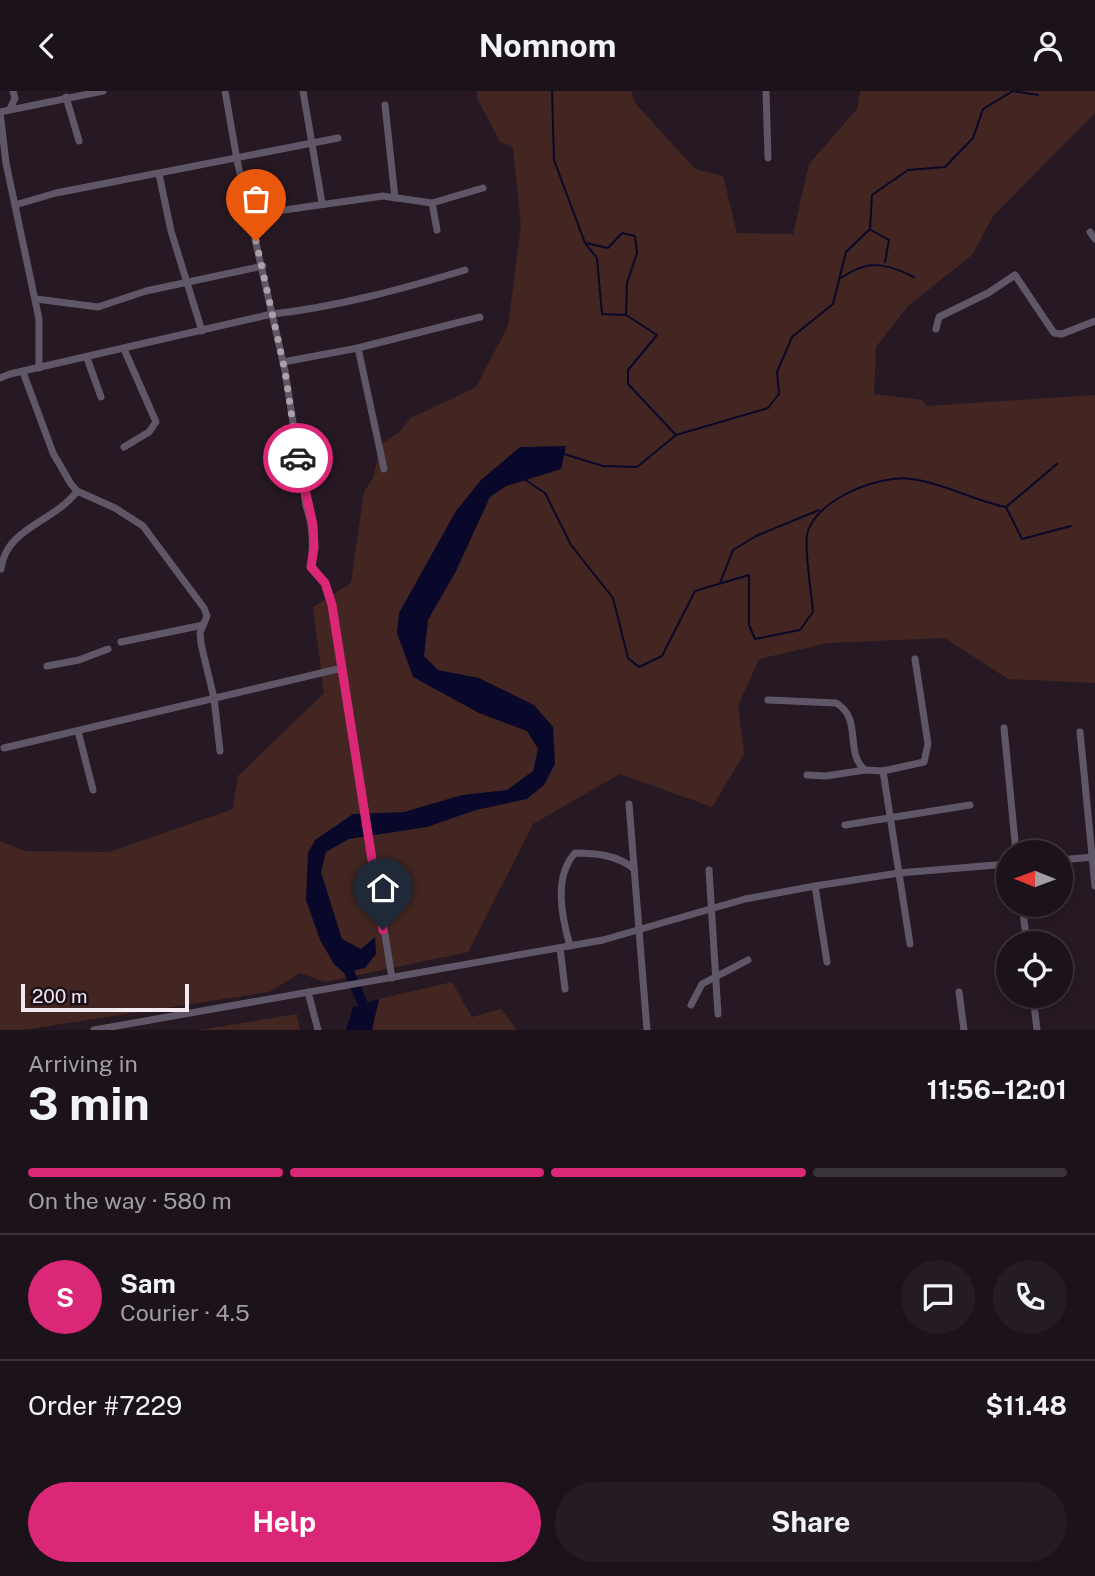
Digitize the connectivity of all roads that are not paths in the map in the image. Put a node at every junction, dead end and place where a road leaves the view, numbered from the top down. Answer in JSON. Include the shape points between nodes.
{"nodes":[{"id":1,"x":13,"y":91,"type":"edge"},
{"id":2,"x":103,"y":91,"type":"edge"},
{"id":3,"x":225,"y":91,"type":"edge"},
{"id":4,"x":303,"y":91,"type":"edge"},
{"id":5,"x":765,"y":91,"type":"edge"},
{"id":6,"x":66,"y":97,"type":"junction"},
{"id":7,"x":385,"y":105,"type":"dead end"},
{"id":8,"x":10,"y":109,"type":"junction"},
{"id":9,"x":0,"y":112,"type":"edge"},
{"id":10,"x":338,"y":138,"type":"dead end"},
{"id":11,"x":79,"y":141,"type":"dead end"},
{"id":12,"x":313,"y":145,"type":"junction"},
{"id":13,"x":768,"y":157,"type":"dead end"},
{"id":14,"x":237,"y":160,"type":"junction"},
{"id":15,"x":159,"y":174,"type":"junction"},
{"id":16,"x":483,"y":188,"type":"dead end"},
{"id":17,"x":395,"y":198,"type":"junction"},
{"id":18,"x":322,"y":203,"type":"junction"},
{"id":19,"x":432,"y":203,"type":"junction"},
{"id":20,"x":15,"y":205,"type":"junction"},
{"id":21,"x":249,"y":215,"type":"junction"},
{"id":22,"x":438,"y":230,"type":"dead end"},
{"id":23,"x":263,"y":266,"type":"junction"},
{"id":24,"x":464,"y":270,"type":"dead end"},
{"id":25,"x":189,"y":281,"type":"junction"},
{"id":26,"x":36,"y":299,"type":"junction"},
{"id":27,"x":272,"y":314,"type":"junction"},
{"id":28,"x":480,"y":317,"type":"dead end"},
{"id":29,"x":1095,"y":321,"type":"edge"},
{"id":30,"x":936,"y":329,"type":"dead end"},
{"id":31,"x":202,"y":331,"type":"junction"},
{"id":32,"x":358,"y":348,"type":"junction"},
{"id":33,"x":124,"y":349,"type":"junction"},
{"id":34,"x":87,"y":358,"type":"junction"},
{"id":35,"x":284,"y":362,"type":"junction"},
{"id":36,"x":39,"y":368,"type":"junction"},
{"id":37,"x":23,"y":372,"type":"junction"},
{"id":38,"x":0,"y":378,"type":"edge"},
{"id":39,"x":101,"y":397,"type":"dead end"},
{"id":40,"x":124,"y":447,"type":"dead end"},
{"id":41,"x":384,"y":469,"type":"dead end"},
{"id":42,"x":77,"y":491,"type":"junction"},
{"id":43,"x":1,"y":569,"type":"edge"},
{"id":44,"x":202,"y":625,"type":"junction"},
{"id":45,"x":121,"y":642,"type":"dead end"},
{"id":46,"x":108,"y":649,"type":"dead end"},
{"id":47,"x":915,"y":659,"type":"dead end"},
{"id":48,"x":47,"y":666,"type":"dead end"},
{"id":49,"x":342,"y":668,"type":"junction"},
{"id":50,"x":214,"y":698,"type":"junction"},
{"id":51,"x":768,"y":700,"type":"dead end"},
{"id":52,"x":1004,"y":728,"type":"dead end"},
{"id":53,"x":78,"y":731,"type":"junction"},
{"id":54,"x":1080,"y":732,"type":"dead end"},
{"id":55,"x":4,"y":748,"type":"dead end"},
{"id":56,"x":219,"y":751,"type":"dead end"},
{"id":57,"x":865,"y":770,"type":"junction"},
{"id":58,"x":883,"y":771,"type":"junction"},
{"id":59,"x":807,"y":775,"type":"dead end"},
{"id":60,"x":93,"y":790,"type":"dead end"},
{"id":61,"x":629,"y":804,"type":"dead end"},
{"id":62,"x":970,"y":805,"type":"dead end"},
{"id":63,"x":889,"y":820,"type":"junction"},
{"id":64,"x":845,"y":825,"type":"dead end"},
{"id":65,"x":1015,"y":840,"type":"edge"},
{"id":66,"x":1093,"y":857,"type":"edge"},
{"id":67,"x":1073,"y":859,"type":"edge"},
{"id":68,"x":996,"y":865,"type":"edge"},
{"id":69,"x":634,"y":869,"type":"junction"},
{"id":70,"x":709,"y":870,"type":"dead end"},
{"id":71,"x":899,"y":873,"type":"junction"},
{"id":72,"x":815,"y":886,"type":"junction"},
{"id":73,"x":1095,"y":887,"type":"edge"},
{"id":74,"x":713,"y":907,"type":"junction"},
{"id":75,"x":640,"y":932,"type":"junction"},
{"id":76,"x":910,"y":944,"type":"dead end"},
{"id":77,"x":569,"y":946,"type":"junction"},
{"id":78,"x":560,"y":948,"type":"junction"},
{"id":79,"x":748,"y":960,"type":"dead end"},
{"id":80,"x":827,"y":962,"type":"dead end"},
{"id":81,"x":392,"y":978,"type":"junction"},
{"id":82,"x":715,"y":978,"type":"junction"},
{"id":83,"x":565,"y":989,"type":"dead end"},
{"id":84,"x":308,"y":992,"type":"junction"},
{"id":85,"x":959,"y":992,"type":"dead end"},
{"id":86,"x":691,"y":1005,"type":"dead end"},
{"id":87,"x":1034,"y":1008,"type":"edge"},
{"id":88,"x":718,"y":1014,"type":"dead end"},
{"id":89,"x":94,"y":1030,"type":"edge"},
{"id":90,"x":318,"y":1030,"type":"edge"},
{"id":91,"x":647,"y":1030,"type":"edge"},
{"id":92,"x":964,"y":1030,"type":"edge"},
{"id":93,"x":1037,"y":1030,"type":"edge"}],
"edges":[{"from":1,"to":8,"type":"street"},
{"from":2,"to":6,"type":"street"},
{"from":3,"to":14,"type":"street"},
{"from":4,"to":12,"type":"street"},
{"from":5,"to":13,"type":"street"},
{"from":6,"to":8,"type":"street"},
{"from":6,"to":11,"type":"street"},
{"from":7,"to":17,"type":"street"},
{"from":8,"to":9,"type":"street"},
{"from":9,"to":20,"type":"street"},
{"from":10,"to":12,"type":"street"},
{"from":12,"to":14,"type":"street"},
{"from":12,"to":18,"type":"street"},
{"from":14,"to":15,"type":"street"},
{"from":14,"to":21,"type":"street"},
{"from":15,"to":20,"type":"street"},
{"from":15,"to":25,"type":"street","via":[[171,231]]},
{"from":16,"to":19,"type":"street"},
{"from":17,"to":18,"type":"street","via":[[383,195]]},
{"from":17,"to":19,"type":"street"},
{"from":18,"to":21,"type":"street"},
{"from":19,"to":22,"type":"street"},
{"from":20,"to":26,"type":"street"},
{"from":21,"to":23,"type":"street"},
{"from":23,"to":25,"type":"street"},
{"from":23,"to":27,"type":"street"},
{"from":24,"to":27,"type":"street","via":[[405,288]]},
{"from":25,"to":26,"type":"street","via":[[97,307]]},
{"from":25,"to":31,"type":"street"},
{"from":26,"to":36,"type":"street"},
{"from":27,"to":31,"type":"street"},
{"from":27,"to":35,"type":"street"},
{"from":28,"to":32,"type":"street"},
{"from":29,"to":30,"type":"street","via":[[1054,333],[1015,275],[939,317]]},
{"from":31,"to":33,"type":"street"},
{"from":32,"to":35,"type":"street"},
{"from":32,"to":41,"type":"street"},
{"from":33,"to":34,"type":"street"},
{"from":33,"to":40,"type":"street","via":[[156,422],[149,432]]},
{"from":34,"to":36,"type":"street"},
{"from":34,"to":39,"type":"street"},
{"from":35,"to":49,"type":"street","via":[[306,506],[313,525],[311,567],[325,583],[332,605]]},
{"from":36,"to":37,"type":"street"},
{"from":37,"to":38,"type":"street"},
{"from":37,"to":42,"type":"street","via":[[53,453]]},
{"from":42,"to":43,"type":"street","via":[[62,509],[12,540]]},
{"from":42,"to":44,"type":"street","via":[[143,526],[204,608],[207,617]]},
{"from":44,"to":45,"type":"street"},
{"from":44,"to":50,"type":"street","via":[[201,644]]},
{"from":46,"to":48,"type":"street"},
{"from":47,"to":58,"type":"street","via":[[928,756],[925,762]]},
{"from":49,"to":50,"type":"street"},
{"from":49,"to":81,"type":"street"},
{"from":50,"to":53,"type":"street"},
{"from":50,"to":56,"type":"street"},
{"from":51,"to":57,"type":"street","via":[[843,707],[850,719],[854,756]]},
{"from":52,"to":65,"type":"street"},
{"from":53,"to":55,"type":"street"},
{"from":53,"to":60,"type":"street"},
{"from":54,"to":66,"type":"street"},
{"from":57,"to":58,"type":"street"},
{"from":57,"to":59,"type":"street"},
{"from":58,"to":63,"type":"street"},
{"from":61,"to":69,"type":"street"},
{"from":62,"to":63,"type":"street"},
{"from":63,"to":64,"type":"street"},
{"from":63,"to":71,"type":"street"},
{"from":66,"to":67,"type":"street"},
{"from":66,"to":73,"type":"street"},
{"from":68,"to":71,"type":"street"},
{"from":69,"to":75,"type":"street"},
{"from":69,"to":77,"type":"street","via":[[625,861],[593,853],[575,853],[569,860],[561,915]]},
{"from":70,"to":74,"type":"street"},
{"from":71,"to":72,"type":"street"},
{"from":71,"to":76,"type":"street"},
{"from":72,"to":74,"type":"street"},
{"from":72,"to":80,"type":"street"},
{"from":74,"to":75,"type":"street"},
{"from":74,"to":82,"type":"street"},
{"from":75,"to":77,"type":"street"},
{"from":75,"to":91,"type":"street"},
{"from":77,"to":78,"type":"street"},
{"from":78,"to":81,"type":"street"},
{"from":78,"to":83,"type":"street"},
{"from":79,"to":82,"type":"street"},
{"from":81,"to":84,"type":"street"},
{"from":82,"to":86,"type":"street","via":[[702,984]]},
{"from":82,"to":88,"type":"street"},
{"from":84,"to":89,"type":"street"},
{"from":84,"to":90,"type":"street"},
{"from":85,"to":92,"type":"street"},
{"from":87,"to":93,"type":"street"}]}
